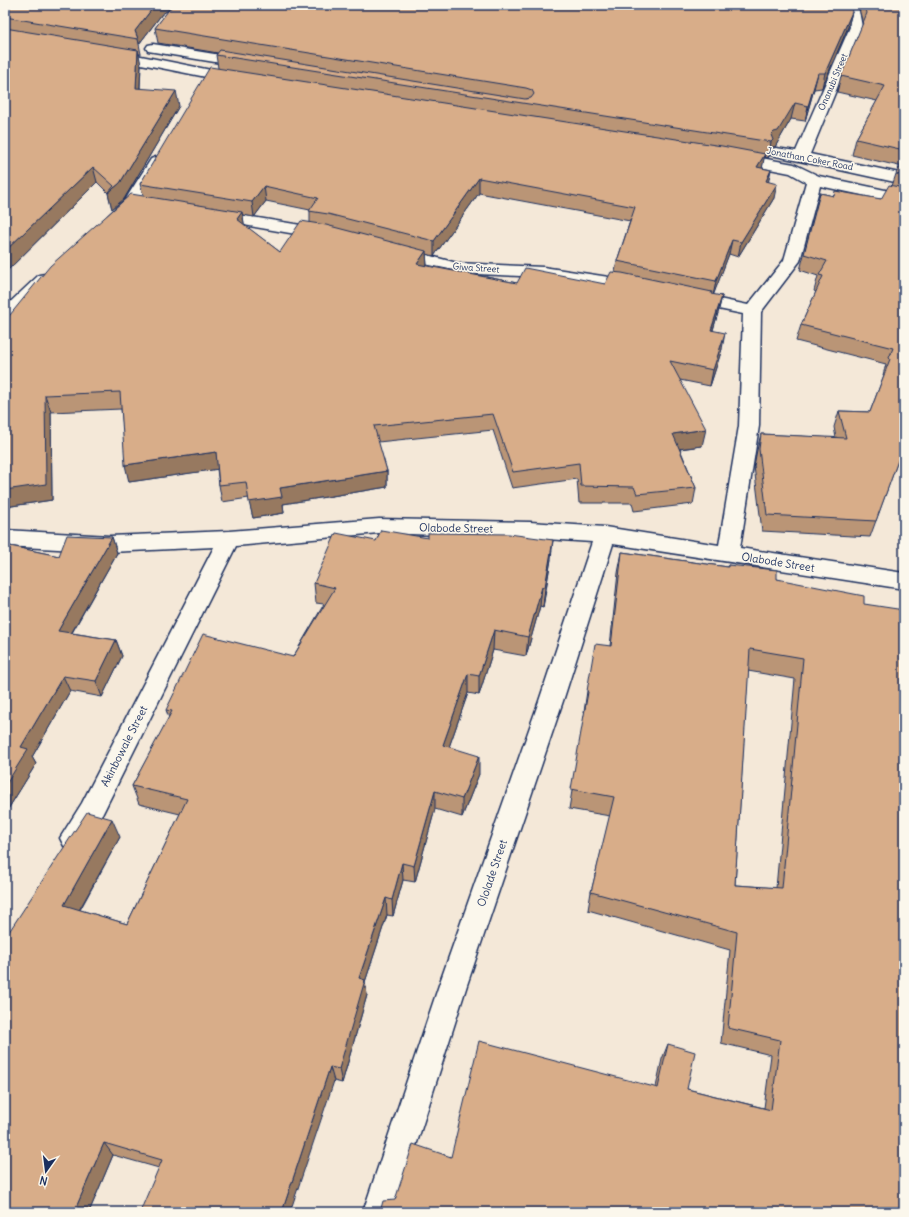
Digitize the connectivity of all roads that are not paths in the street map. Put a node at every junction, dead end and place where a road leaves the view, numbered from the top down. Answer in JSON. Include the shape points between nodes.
{"nodes":[{"id":1,"x":852,"y":5,"type":"edge"},
{"id":2,"x":155,"y":36,"type":"edge"},
{"id":3,"x":108,"y":41,"type":"edge"},
{"id":4,"x":146,"y":47,"type":"junction"},
{"id":5,"x":96,"y":52,"type":"edge"},
{"id":6,"x":261,"y":65,"type":"edge"},
{"id":7,"x":246,"y":80,"type":"edge"},
{"id":8,"x":165,"y":146,"type":"edge"},
{"id":9,"x":762,"y":149,"type":"edge"},
{"id":10,"x":720,"y":155,"type":"edge"},
{"id":11,"x":801,"y":157,"type":"junction"},
{"id":12,"x":904,"y":179,"type":"edge"},
{"id":13,"x":814,"y":180,"type":"junction"},
{"id":14,"x":904,"y":199,"type":"edge"},
{"id":15,"x":199,"y":214,"type":"edge"},
{"id":16,"x":107,"y":224,"type":"edge"},
{"id":17,"x":337,"y":237,"type":"edge"},
{"id":18,"x":382,"y":248,"type":"edge"},
{"id":19,"x":53,"y":272,"type":"edge"},
{"id":20,"x":651,"y":289,"type":"edge"},
{"id":21,"x":674,"y":294,"type":"edge"},
{"id":22,"x":11,"y":302,"type":"edge"},
{"id":23,"x":752,"y":311,"type":"junction"},
{"id":24,"x":5,"y":316,"type":"edge"},
{"id":25,"x":605,"y":535,"type":"junction"},
{"id":26,"x":5,"y":538,"type":"edge"},
{"id":27,"x":229,"y":539,"type":"junction"},
{"id":28,"x":728,"y":554,"type":"junction"},
{"id":29,"x":904,"y":581,"type":"edge"},
{"id":30,"x":61,"y":858,"type":"edge"},
{"id":31,"x":380,"y":1212,"type":"edge"}],
"edges":[{"from":1,"to":11,"type":"street","name":"Onanubi Street","via":[[856,27]]},
{"from":2,"to":4,"type":"street"},
{"from":3,"to":4,"type":"street"},
{"from":4,"to":6,"type":"street"},
{"from":5,"to":7,"type":"street","via":[[134,58],[203,81]]},
{"from":8,"to":16,"type":"street","via":[[138,204]]},
{"from":9,"to":11,"type":"street","name":"Jonathan Coker Road"},
{"from":10,"to":13,"type":"street","name":"Jonathan Coker Road","via":[[794,169]]},
{"from":11,"to":12,"type":"street","name":"Jonathan Coker Road"},
{"from":13,"to":14,"type":"street","name":"Jonathan Coker Road"},
{"from":13,"to":23,"type":"street","via":[[792,261]]},
{"from":15,"to":17,"type":"street"},
{"from":18,"to":20,"type":"street","name":"Giwa Street","via":[[456,268],[543,272]]},
{"from":19,"to":22,"type":"street"},
{"from":21,"to":23,"type":"street"},
{"from":22,"to":24,"type":"street"},
{"from":23,"to":28,"type":"street","via":[[749,426]]},
{"from":25,"to":27,"type":"street","name":"Olabode Street","via":[[380,526]]},
{"from":25,"to":28,"type":"street","name":"Olabode Street"},
{"from":25,"to":31,"type":"street","name":"Ololade Street","via":[[453,985]]},
{"from":26,"to":27,"type":"street","name":"Olabode Street","via":[[110,544]]},
{"from":27,"to":30,"type":"street","name":"Akinbowale Street","via":[[91,811]]},
{"from":28,"to":29,"type":"street","name":"Olabode Street"}]}
